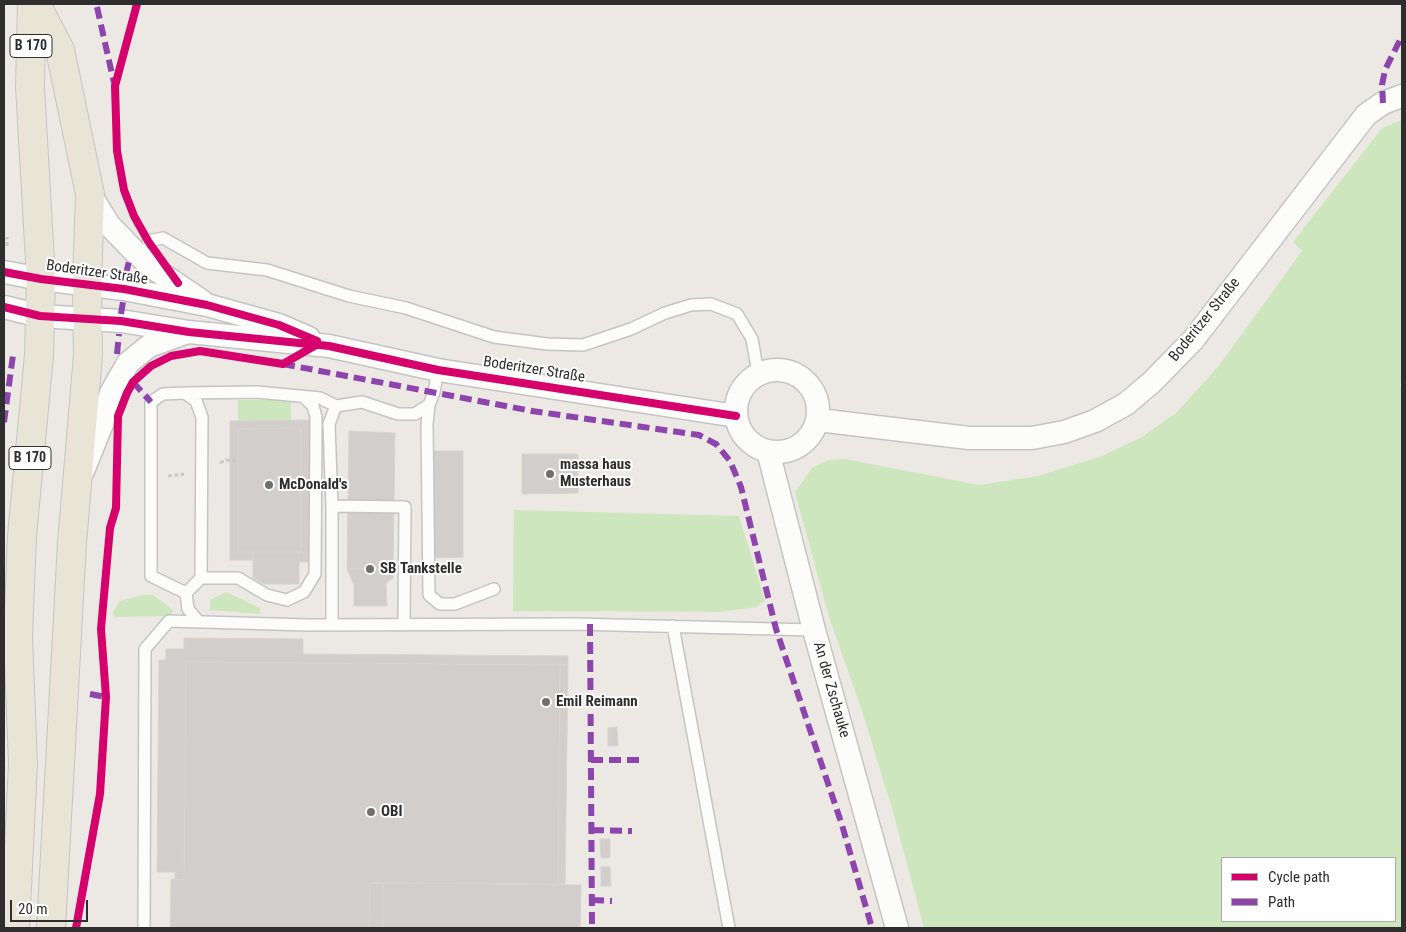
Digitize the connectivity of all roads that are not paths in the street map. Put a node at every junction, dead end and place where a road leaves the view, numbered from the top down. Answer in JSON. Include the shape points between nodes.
{"nodes":[{"id":1,"x":32,"y":4,"type":"edge"},
{"id":2,"x":36,"y":4,"type":"edge"},
{"id":3,"x":1393,"y":100,"type":"edge"},
{"id":4,"x":90,"y":194,"type":"junction"},
{"id":5,"x":148,"y":241,"type":"dead end"},
{"id":6,"x":4,"y":272,"type":"edge"},
{"id":7,"x":41,"y":279,"type":"junction"},
{"id":8,"x":87,"y":284,"type":"junction"},
{"id":9,"x":207,"y":305,"type":"junction"},
{"id":10,"x":4,"y":307,"type":"edge"},
{"id":11,"x":40,"y":316,"type":"junction"},
{"id":12,"x":88,"y":319,"type":"junction"},
{"id":13,"x":189,"y":332,"type":"junction"},
{"id":14,"x":329,"y":346,"type":"junction"},
{"id":15,"x":438,"y":370,"type":"junction"},
{"id":16,"x":758,"y":374,"type":"junction"},
{"id":17,"x":185,"y":393,"type":"junction"},
{"id":18,"x":304,"y":397,"type":"junction"},
{"id":19,"x":429,"y":405,"type":"junction"},
{"id":20,"x":336,"y":406,"type":"junction"},
{"id":21,"x":736,"y":416,"type":"junction"},
{"id":22,"x":818,"y":420,"type":"junction"},
{"id":23,"x":768,"y":451,"type":"junction"},
{"id":24,"x":79,"y":481,"type":"junction"},
{"id":25,"x":332,"y":506,"type":"junction"},
{"id":26,"x":201,"y":578,"type":"junction"},
{"id":27,"x":494,"y":589,"type":"dead end"},
{"id":28,"x":186,"y":593,"type":"junction"},
{"id":29,"x":199,"y":622,"type":"junction"},
{"id":30,"x":404,"y":624,"type":"junction"},
{"id":31,"x":332,"y":625,"type":"junction"},
{"id":32,"x":673,"y":626,"type":"junction"},
{"id":33,"x":814,"y":630,"type":"junction"},
{"id":34,"x":15,"y":928,"type":"edge"},
{"id":35,"x":50,"y":928,"type":"edge"},
{"id":36,"x":144,"y":928,"type":"edge"},
{"id":37,"x":729,"y":928,"type":"edge"},
{"id":38,"x":898,"y":928,"type":"edge"}],
"edges":[{"from":1,"to":7,"type":"main road","number":"B 170","via":[[30,87]]},
{"from":2,"to":4,"type":"main road","number":"B 170","via":[[60,50]]},
{"from":3,"to":22,"type":"street","name":"Boderitzer Straße","via":[[1366,115],[1192,340],[1126,404],[1095,421],[1064,432],[1032,438],[969,438]]},
{"from":4,"to":8,"type":"main road","number":"B 170"},
{"from":4,"to":9,"type":"street","name":"Boderitzer Straße","via":[[110,225],[136,253]]},
{"from":5,"to":16,"type":"lane","via":[[163,238],[207,263],[267,270],[349,296],[406,308],[494,337],[547,344],[583,345],[631,329],[665,313],[691,305],[711,304],[737,314],[752,339]]},
{"from":6,"to":7,"type":"street","name":"Boderitzer Straße"},
{"from":7,"to":8,"type":"street","name":"Boderitzer Straße"},
{"from":7,"to":11,"type":"main road","number":"B 170"},
{"from":8,"to":9,"type":"street","name":"Boderitzer Straße"},
{"from":8,"to":12,"type":"main road","number":"B 170"},
{"from":9,"to":14,"type":"street","name":"Boderitzer Straße","via":[[279,325]]},
{"from":10,"to":11,"type":"street","name":"Boderitzer Straße"},
{"from":11,"to":12,"type":"street","name":"Boderitzer Straße"},
{"from":11,"to":34,"type":"main road","number":"B 170","via":[[22,536],[18,637],[23,764]]},
{"from":12,"to":13,"type":"street","name":"Boderitzer Straße"},
{"from":12,"to":24,"type":"main road","number":"B 170"},
{"from":13,"to":14,"type":"street","name":"Boderitzer Straße"},
{"from":13,"to":24,"type":"street","name":"Boderitzer Straße","via":[[149,346],[124,369],[111,393]]},
{"from":14,"to":15,"type":"street","name":"Boderitzer Straße"},
{"from":15,"to":19,"type":"lane"},
{"from":15,"to":21,"type":"street","name":"Boderitzer Straße"},
{"from":16,"to":21,"type":"street","via":[[745,384],[737,399]]},
{"from":16,"to":22,"type":"street","via":[[774,369],[790,371],[804,378],[814,391]]},
{"from":17,"to":18,"type":"lane","via":[[257,392]]},
{"from":17,"to":26,"type":"lane","via":[[196,401],[202,417]]},
{"from":17,"to":28,"type":"lane","via":[[164,394],[152,402],[150,547],[151,576]]},
{"from":18,"to":20,"type":"lane","via":[[320,398]]},
{"from":18,"to":26,"type":"lane","via":[[313,406],[316,417],[315,574],[304,592],[286,600],[267,595],[238,578]]},
{"from":19,"to":20,"type":"lane","via":[[416,414],[398,414],[362,402]]},
{"from":19,"to":27,"type":"lane","via":[[429,595],[440,604],[455,604]]},
{"from":20,"to":25,"type":"lane","via":[[329,424]]},
{"from":21,"to":23,"type":"street","via":[[747,438]]},
{"from":22,"to":23,"type":"street","via":[[801,445],[785,451]]},
{"from":23,"to":33,"type":"street","name":"An der Zschauke"},
{"from":24,"to":35,"type":"main road","number":"B 170","via":[[68,608]]},
{"from":25,"to":30,"type":"lane","via":[[405,506]]},
{"from":25,"to":31,"type":"lane"},
{"from":26,"to":28,"type":"lane"},
{"from":28,"to":29,"type":"lane","via":[[188,609]]},
{"from":29,"to":31,"type":"lane"},
{"from":29,"to":36,"type":"lane","via":[[170,621],[145,648]]},
{"from":30,"to":31,"type":"lane"},
{"from":30,"to":32,"type":"lane"},
{"from":32,"to":33,"type":"lane"},
{"from":32,"to":37,"type":"lane"},
{"from":33,"to":38,"type":"street","name":"An der Zschauke"}]}
